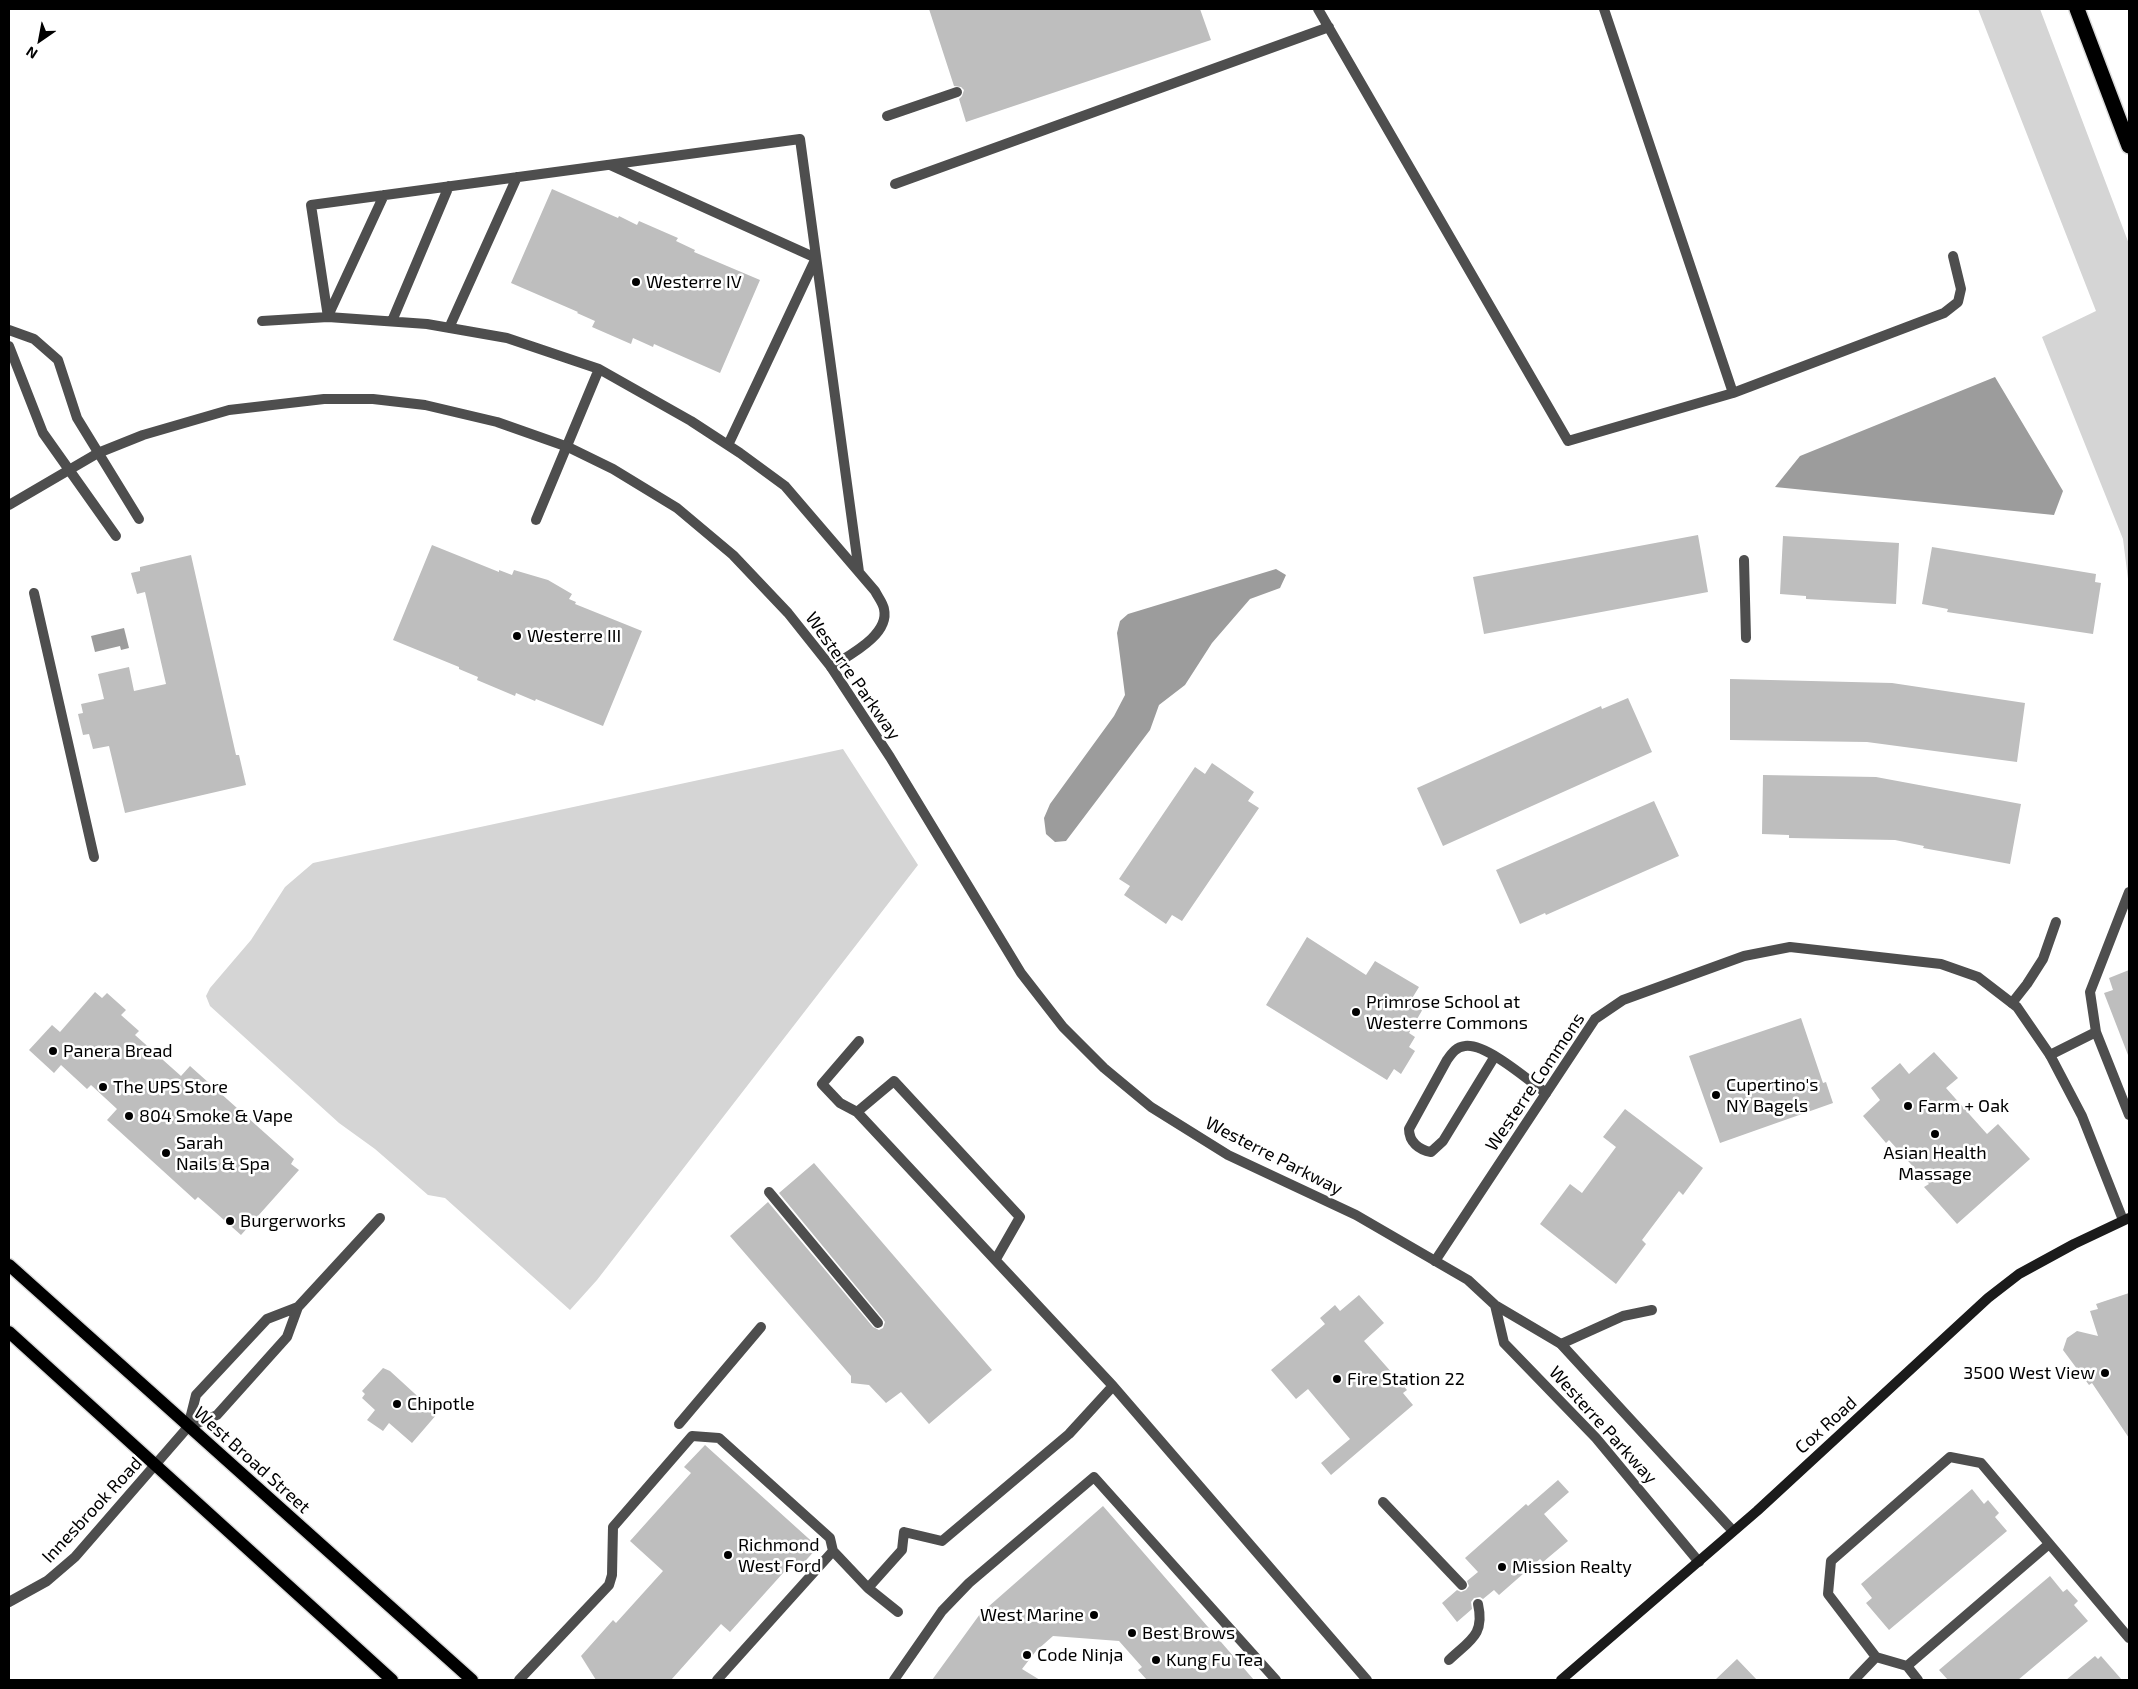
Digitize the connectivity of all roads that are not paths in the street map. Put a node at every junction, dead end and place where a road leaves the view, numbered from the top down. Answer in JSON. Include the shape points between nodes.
{"nodes":[{"id":1,"x":1318,"y":9,"type":"edge"},
{"id":2,"x":1604,"y":9,"type":"edge"},
{"id":3,"x":2077,"y":9,"type":"edge"},
{"id":4,"x":1329,"y":27,"type":"junction"},
{"id":5,"x":957,"y":92,"type":"dead end"},
{"id":6,"x":887,"y":116,"type":"dead end"},
{"id":7,"x":2129,"y":146,"type":"edge"},
{"id":8,"x":610,"y":165,"type":"junction"},
{"id":9,"x":517,"y":177,"type":"junction"},
{"id":10,"x":895,"y":184,"type":"dead end"},
{"id":11,"x":449,"y":186,"type":"junction"},
{"id":12,"x":384,"y":195,"type":"junction"},
{"id":13,"x":1953,"y":256,"type":"dead end"},
{"id":14,"x":816,"y":258,"type":"junction"},
{"id":15,"x":328,"y":317,"type":"junction"},
{"id":16,"x":262,"y":321,"type":"dead end"},
{"id":17,"x":392,"y":321,"type":"junction"},
{"id":18,"x":449,"y":328,"type":"junction"},
{"id":19,"x":9,"y":330,"type":"edge"},
{"id":20,"x":9,"y":346,"type":"edge"},
{"id":21,"x":600,"y":369,"type":"junction"},
{"id":22,"x":1733,"y":393,"type":"junction"},
{"id":23,"x":728,"y":445,"type":"junction"},
{"id":24,"x":568,"y":447,"type":"junction"},
{"id":25,"x":98,"y":453,"type":"junction"},
{"id":26,"x":69,"y":471,"type":"junction"},
{"id":27,"x":9,"y":505,"type":"edge"},
{"id":28,"x":139,"y":519,"type":"dead end"},
{"id":29,"x":536,"y":520,"type":"dead end"},
{"id":30,"x":116,"y":536,"type":"dead end"},
{"id":31,"x":1744,"y":560,"type":"dead end"},
{"id":32,"x":859,"y":572,"type":"junction"},
{"id":33,"x":34,"y":593,"type":"dead end"},
{"id":34,"x":1746,"y":638,"type":"dead end"},
{"id":35,"x":831,"y":667,"type":"junction"},
{"id":36,"x":94,"y":857,"type":"dead end"},
{"id":37,"x":2129,"y":892,"type":"edge"},
{"id":38,"x":2056,"y":922,"type":"dead end"},
{"id":39,"x":2012,"y":1003,"type":"junction"},
{"id":40,"x":2096,"y":1032,"type":"junction"},
{"id":41,"x":859,"y":1041,"type":"dead end"},
{"id":42,"x":2050,"y":1054,"type":"junction"},
{"id":43,"x":1495,"y":1056,"type":"junction"},
{"id":44,"x":1546,"y":1093,"type":"junction"},
{"id":45,"x":856,"y":1112,"type":"junction"},
{"id":46,"x":2129,"y":1115,"type":"edge"},
{"id":47,"x":768,"y":1192,"type":"dead end"},
{"id":48,"x":380,"y":1218,"type":"dead end"},
{"id":49,"x":2126,"y":1219,"type":"edge"},
{"id":50,"x":996,"y":1259,"type":"junction"},
{"id":51,"x":1435,"y":1260,"type":"junction"},
{"id":52,"x":9,"y":1265,"type":"edge"},
{"id":53,"x":1495,"y":1305,"type":"junction"},
{"id":54,"x":298,"y":1307,"type":"junction"},
{"id":55,"x":1652,"y":1310,"type":"dead end"},
{"id":56,"x":878,"y":1323,"type":"dead end"},
{"id":57,"x":761,"y":1327,"type":"dead end"},
{"id":58,"x":9,"y":1332,"type":"edge"},
{"id":59,"x":1561,"y":1344,"type":"junction"},
{"id":60,"x":1113,"y":1386,"type":"junction"},
{"id":61,"x":679,"y":1424,"type":"dead end"},
{"id":62,"x":188,"y":1427,"type":"junction"},
{"id":63,"x":156,"y":1465,"type":"junction"},
{"id":64,"x":1384,"y":1502,"type":"dead end"},
{"id":65,"x":1733,"y":1531,"type":"junction"},
{"id":66,"x":2049,"y":1544,"type":"junction"},
{"id":67,"x":833,"y":1551,"type":"junction"},
{"id":68,"x":1699,"y":1562,"type":"junction"},
{"id":69,"x":1462,"y":1585,"type":"dead end"},
{"id":70,"x":868,"y":1588,"type":"junction"},
{"id":71,"x":9,"y":1602,"type":"edge"},
{"id":72,"x":1478,"y":1604,"type":"dead end"},
{"id":73,"x":898,"y":1612,"type":"dead end"},
{"id":74,"x":2129,"y":1638,"type":"edge"},
{"id":75,"x":1876,"y":1658,"type":"junction"},
{"id":76,"x":1449,"y":1660,"type":"dead end"},
{"id":77,"x":1907,"y":1666,"type":"junction"},
{"id":78,"x":392,"y":1680,"type":"edge"},
{"id":79,"x":472,"y":1680,"type":"edge"},
{"id":80,"x":520,"y":1680,"type":"edge"},
{"id":81,"x":717,"y":1680,"type":"edge"},
{"id":82,"x":894,"y":1680,"type":"edge"},
{"id":83,"x":1276,"y":1680,"type":"edge"},
{"id":84,"x":1367,"y":1680,"type":"edge"},
{"id":85,"x":1561,"y":1680,"type":"edge"},
{"id":86,"x":1854,"y":1680,"type":"edge"},
{"id":87,"x":1918,"y":1680,"type":"edge"}],
"edges":[{"from":1,"to":4,"type":"street"},
{"from":2,"to":22,"type":"street"},
{"from":3,"to":7,"type":"highway"},
{"from":4,"to":10,"type":"street"},
{"from":4,"to":22,"type":"street","via":[[1568,441]]},
{"from":5,"to":6,"type":"street"},
{"from":8,"to":9,"type":"street"},
{"from":8,"to":14,"type":"street"},
{"from":8,"to":14,"type":"street","via":[[800,139]]},
{"from":9,"to":11,"type":"street"},
{"from":9,"to":18,"type":"street"},
{"from":11,"to":12,"type":"street"},
{"from":11,"to":17,"type":"street"},
{"from":12,"to":15,"type":"street"},
{"from":12,"to":15,"type":"street","via":[[311,205]]},
{"from":13,"to":22,"type":"street","via":[[1961,289],[1958,302],[1944,313]]},
{"from":14,"to":23,"type":"street"},
{"from":14,"to":32,"type":"street"},
{"from":15,"to":16,"type":"street"},
{"from":15,"to":17,"type":"street"},
{"from":17,"to":18,"type":"street"},
{"from":18,"to":21,"type":"street","via":[[507,338]]},
{"from":19,"to":25,"type":"street","via":[[34,339],[58,360],[76,418]]},
{"from":20,"to":26,"type":"street","via":[[43,433]]},
{"from":21,"to":23,"type":"street"},
{"from":21,"to":24,"type":"street"},
{"from":23,"to":32,"type":"street","via":[[785,486]]},
{"from":24,"to":25,"type":"street","name":"Westerre Parkway","via":[[497,422],[425,405],[373,399],[324,399],[230,410],[143,435]]},
{"from":24,"to":29,"type":"street"},
{"from":24,"to":35,"type":"street","name":"Westerre Parkway","via":[[613,469],[677,508],[733,555],[788,613]]},
{"from":25,"to":26,"type":"street","name":"Westerre Parkway"},
{"from":25,"to":28,"type":"street"},
{"from":26,"to":27,"type":"street","name":"Westerre Parkway"},
{"from":26,"to":30,"type":"street"},
{"from":31,"to":34,"type":"street"},
{"from":32,"to":35,"type":"street","via":[[875,591],[884,609],[884,624],[872,640]]},
{"from":33,"to":36,"type":"street"},
{"from":35,"to":51,"type":"street","name":"Westerre Parkway","via":[[890,757],[1021,973],[1063,1027],[1104,1068],[1151,1107],[1228,1155],[1356,1215]]},
{"from":37,"to":40,"type":"street","via":[[2090,992]]},
{"from":38,"to":39,"type":"street","via":[[2043,959]]},
{"from":39,"to":42,"type":"street","name":"Westerre Commons"},
{"from":39,"to":44,"type":"street","name":"Westerre Commons","via":[[1978,978],[1941,964],[1790,947],[1744,956],[1623,1000],[1596,1018]]},
{"from":40,"to":42,"type":"street"},
{"from":40,"to":46,"type":"street"},
{"from":41,"to":45,"type":"street","via":[[822,1084],[840,1103]]},
{"from":42,"to":49,"type":"street","name":"Westerre Commons","via":[[2082,1116]]},
{"from":43,"to":43,"type":"street","via":[[1471,1046],[1454,1050],[1409,1129],[1411,1140],[1418,1147],[1431,1152],[1443,1141]]},
{"from":43,"to":44,"type":"street"},
{"from":44,"to":51,"type":"street","name":"Westerre Commons"},
{"from":45,"to":50,"type":"street"},
{"from":45,"to":50,"type":"street","via":[[894,1081],[1020,1217]]},
{"from":47,"to":56,"type":"street"},
{"from":48,"to":54,"type":"street"},
{"from":49,"to":65,"type":"main road","name":"Cox Road","via":[[2020,1274],[1988,1298]]},
{"from":50,"to":60,"type":"street"},
{"from":51,"to":53,"type":"street","name":"Westerre Parkway","via":[[1468,1280]]},
{"from":52,"to":62,"type":"main road","name":"West Broad Street"},
{"from":53,"to":59,"type":"street","name":"Westerre Parkway"},
{"from":53,"to":68,"type":"street","name":"Westerre Parkway","via":[[1504,1343],[1596,1438]]},
{"from":54,"to":62,"type":"street","via":[[287,1337],[217,1415]]},
{"from":54,"to":62,"type":"street","via":[[267,1319],[196,1395]]},
{"from":55,"to":59,"type":"street","via":[[1623,1316]]},
{"from":57,"to":61,"type":"street"},
{"from":58,"to":63,"type":"main road"},
{"from":59,"to":65,"type":"street","name":"Westerre Parkway"},
{"from":60,"to":70,"type":"street","via":[[1069,1434],[942,1541],[904,1532],[902,1550]]},
{"from":60,"to":84,"type":"street"},
{"from":62,"to":63,"type":"street","name":"Innesbrook Road"},
{"from":62,"to":79,"type":"main road","name":"West Broad Street"},
{"from":63,"to":71,"type":"street","name":"Innesbrook Road","via":[[76,1557],[47,1581]]},
{"from":63,"to":78,"type":"main road"},
{"from":64,"to":69,"type":"street"},
{"from":65,"to":68,"type":"main road","name":"Cox Road"},
{"from":66,"to":74,"type":"street"},
{"from":66,"to":75,"type":"street","via":[[1981,1463],[1950,1457],[1831,1562],[1828,1594]]},
{"from":66,"to":77,"type":"street"},
{"from":67,"to":70,"type":"street"},
{"from":67,"to":80,"type":"street","via":[[830,1538],[718,1438],[692,1436],[613,1527],[609,1585]]},
{"from":67,"to":81,"type":"street"},
{"from":68,"to":85,"type":"main road","name":"Cox Road"},
{"from":70,"to":73,"type":"street"},
{"from":72,"to":76,"type":"street","via":[[1481,1619],[1478,1632]]},
{"from":75,"to":77,"type":"street"},
{"from":75,"to":86,"type":"street"},
{"from":77,"to":87,"type":"street"},
{"from":82,"to":83,"type":"street","via":[[942,1611],[962,1590],[1094,1477]]}]}
